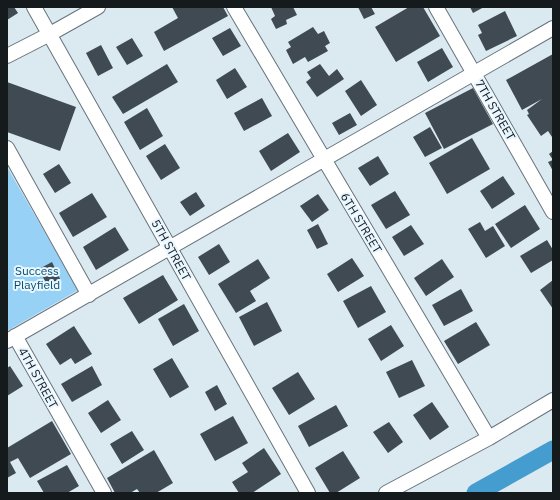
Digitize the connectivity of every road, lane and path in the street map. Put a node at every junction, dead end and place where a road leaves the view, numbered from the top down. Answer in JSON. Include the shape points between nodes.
{"nodes":[{"id":1,"x":34,"y":7,"type":"edge"},
{"id":2,"x":98,"y":7,"type":"edge"},
{"id":3,"x":234,"y":7,"type":"edge"},
{"id":4,"x":436,"y":7,"type":"edge"},
{"id":5,"x":553,"y":28,"type":"edge"},
{"id":6,"x":50,"y":34,"type":"junction"},
{"id":7,"x":7,"y":56,"type":"edge"},
{"id":8,"x":474,"y":73,"type":"junction"},
{"id":9,"x":7,"y":148,"type":"edge"},
{"id":10,"x":324,"y":160,"type":"junction"},
{"id":11,"x":553,"y":212,"type":"edge"},
{"id":12,"x":170,"y":248,"type":"junction"},
{"id":13,"x":89,"y":295,"type":"junction"},
{"id":14,"x":11,"y":339,"type":"edge"},
{"id":15,"x":553,"y":400,"type":"edge"},
{"id":16,"x":488,"y":438,"type":"junction"},
{"id":17,"x":104,"y":493,"type":"edge"},
{"id":18,"x":308,"y":493,"type":"edge"},
{"id":19,"x":386,"y":493,"type":"edge"}],
"edges":[{"from":1,"to":6,"type":"street","name":"5TH STREET"},
{"from":2,"to":6,"type":"street"},
{"from":3,"to":10,"type":"street","name":"6TH STREET"},
{"from":4,"to":8,"type":"street","name":"7TH STREET"},
{"from":5,"to":8,"type":"street","name":"4TH STREET"},
{"from":6,"to":7,"type":"street"},
{"from":6,"to":12,"type":"street","name":"5TH STREET"},
{"from":8,"to":10,"type":"street","name":"4TH STREET"},
{"from":8,"to":11,"type":"street","name":"7TH STREET"},
{"from":9,"to":13,"type":"street"},
{"from":10,"to":12,"type":"street","name":"4TH STREET"},
{"from":10,"to":16,"type":"street","name":"6TH STREET"},
{"from":12,"to":13,"type":"street","name":"4TH STREET"},
{"from":12,"to":18,"type":"street","name":"5TH STREET"},
{"from":13,"to":14,"type":"street","name":"4TH STREET"},
{"from":14,"to":17,"type":"street","name":"4TH STREET"},
{"from":15,"to":16,"type":"street"},
{"from":16,"to":19,"type":"street"}]}
